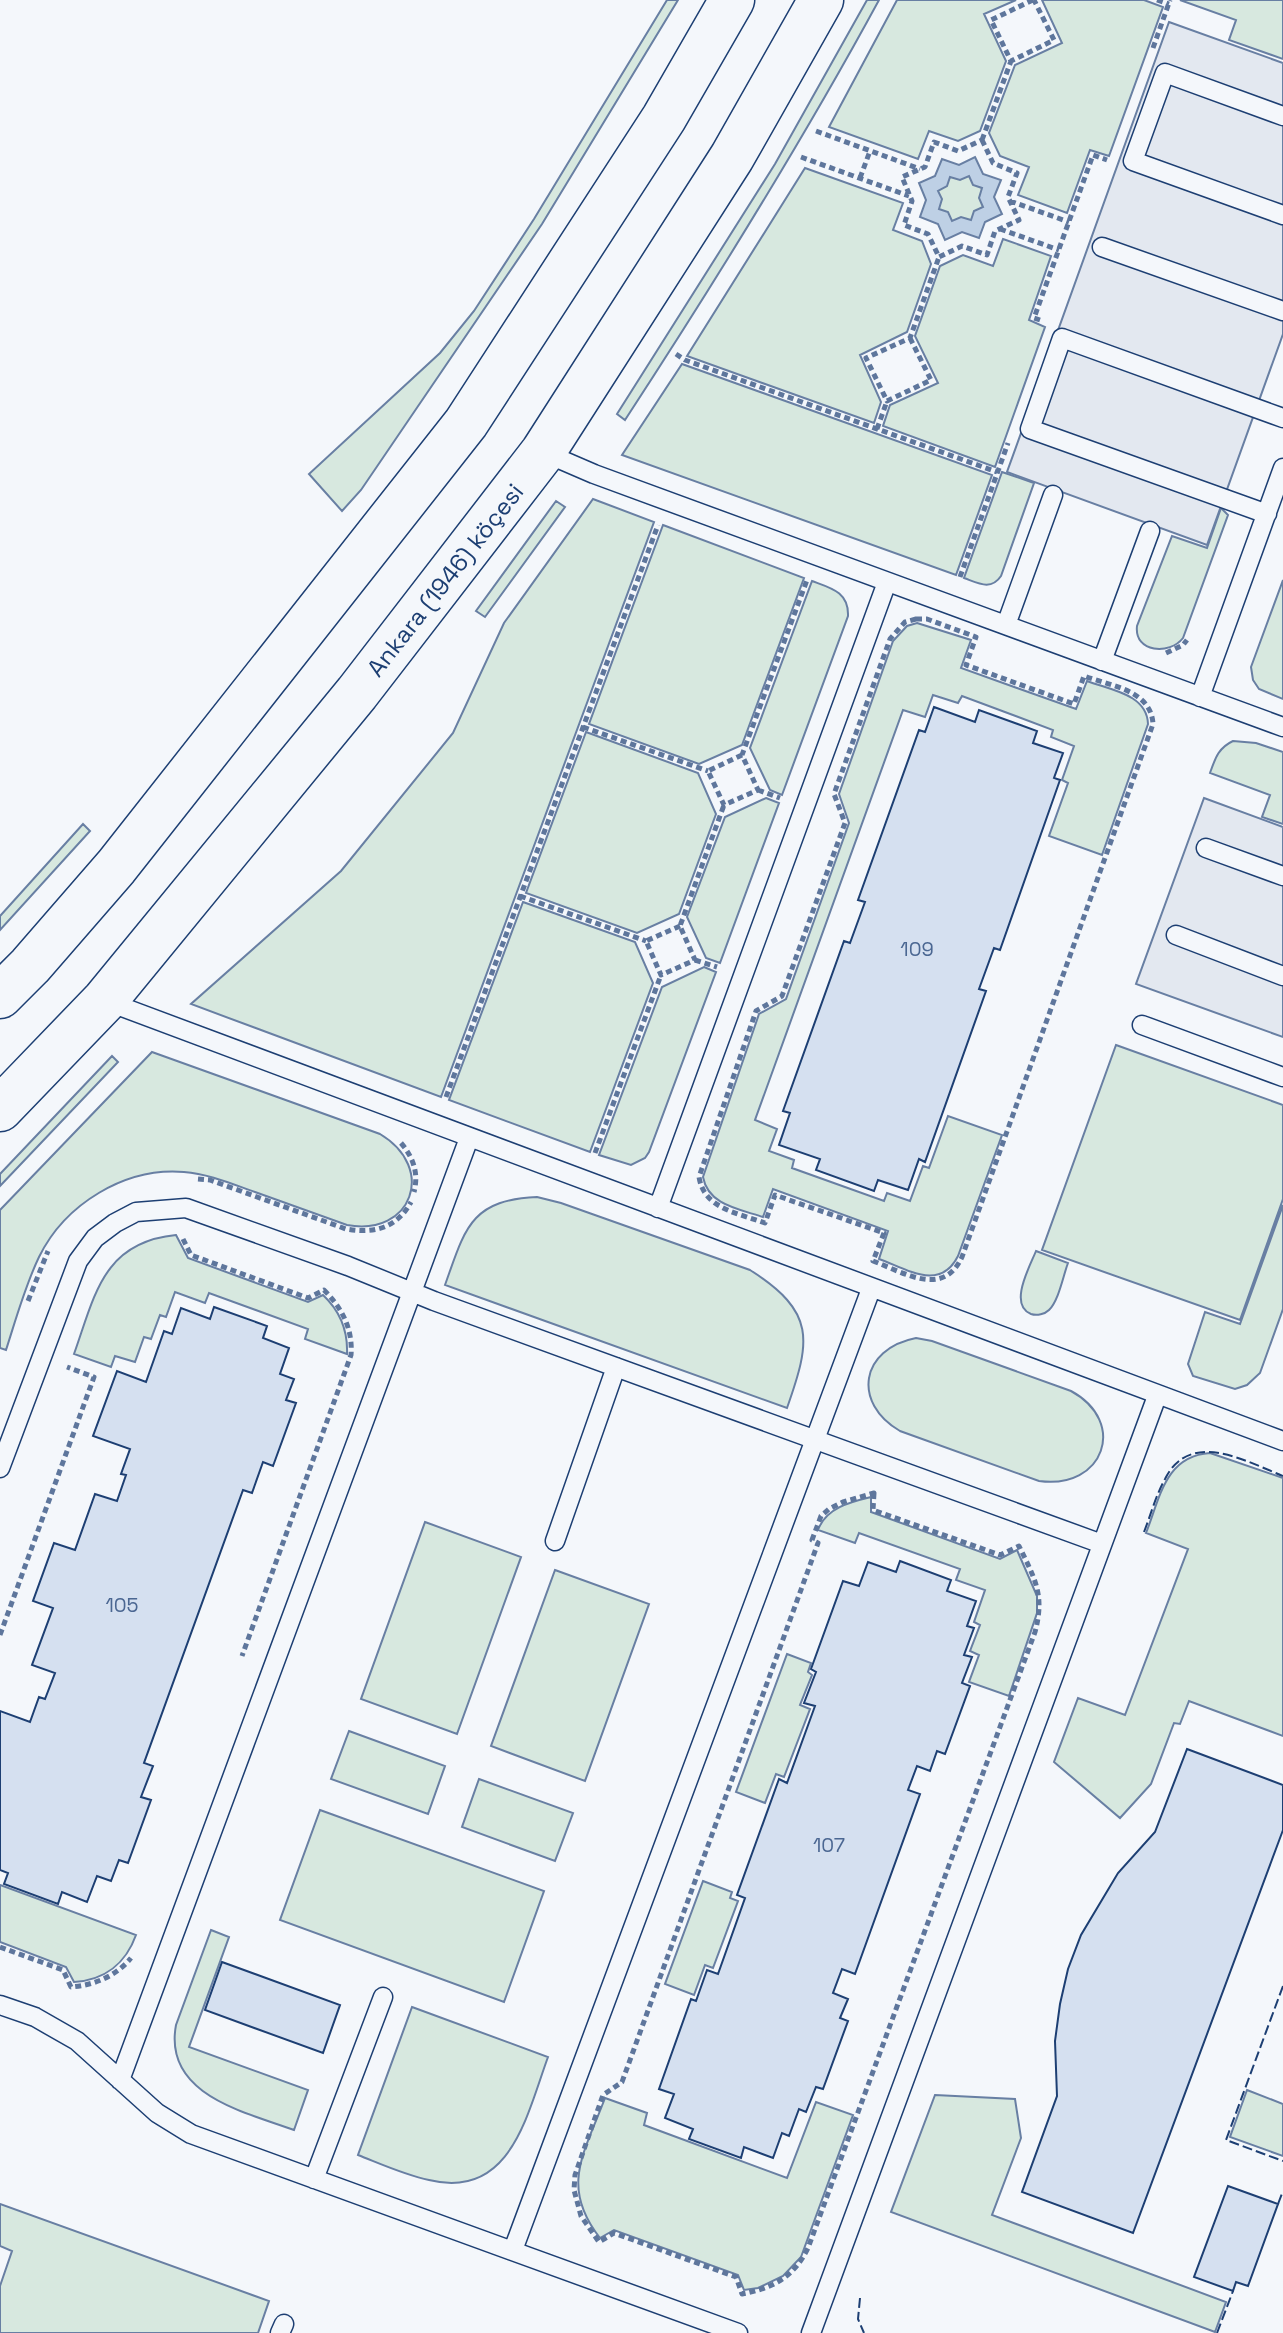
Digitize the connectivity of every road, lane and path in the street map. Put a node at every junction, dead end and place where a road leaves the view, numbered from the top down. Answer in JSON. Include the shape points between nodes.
{"nodes":[{"id":1,"x":732,"y":0,"type":"edge"},
{"id":2,"x":821,"y":0,"type":"edge"},
{"id":3,"x":1034,"y":0,"type":"edge"},
{"id":4,"x":1157,"y":0,"type":"edge"},
{"id":5,"x":1170,"y":2,"type":"edge"},
{"id":6,"x":1011,"y":61,"type":"junction"},
{"id":7,"x":1148,"y":61,"type":"dead end"},
{"id":8,"x":1283,"y":116,"type":"edge"},
{"id":9,"x":816,"y":131,"type":"dead end"},
{"id":10,"x":982,"y":140,"type":"junction"},
{"id":11,"x":870,"y":151,"type":"junction"},
{"id":12,"x":801,"y":157,"type":"dead end"},
{"id":13,"x":1112,"y":162,"type":"dead end"},
{"id":14,"x":920,"y":169,"type":"junction"},
{"id":15,"x":860,"y":178,"type":"junction"},
{"id":16,"x":910,"y":197,"type":"junction"},
{"id":17,"x":1010,"y":201,"type":"junction"},
{"id":18,"x":1283,"y":215,"type":"edge"},
{"id":19,"x":1069,"y":222,"type":"junction"},
{"id":20,"x":1000,"y":229,"type":"junction"},
{"id":21,"x":1102,"y":247,"type":"dead end"},
{"id":22,"x":1059,"y":250,"type":"junction"},
{"id":23,"x":939,"y":257,"type":"junction"},
{"id":24,"x":1283,"y":311,"type":"edge"},
{"id":25,"x":1051,"y":324,"type":"dead end"},
{"id":26,"x":910,"y":338,"type":"junction"},
{"id":27,"x":676,"y":354,"type":"dead end"},
{"id":28,"x":887,"y":401,"type":"junction"},
{"id":29,"x":1283,"y":418,"type":"edge"},
{"id":30,"x":877,"y":429,"type":"junction"},
{"id":31,"x":1008,"y":443,"type":"dead end"},
{"id":32,"x":543,"y":452,"type":"junction"},
{"id":33,"x":1283,"y":468,"type":"edge"},
{"id":34,"x":997,"y":472,"type":"junction"},
{"id":35,"x":1053,"y":495,"type":"dead end"},
{"id":36,"x":1267,"y":514,"type":"junction"},
{"id":37,"x":660,"y":520,"type":"dead end"},
{"id":38,"x":1150,"y":531,"type":"dead end"},
{"id":39,"x":809,"y":576,"type":"dead end"},
{"id":40,"x":958,"y":581,"type":"dead end"},
{"id":41,"x":887,"y":582,"type":"junction"},
{"id":42,"x":1006,"y":625,"type":"junction"},
{"id":43,"x":1187,"y":640,"type":"dead end"},
{"id":44,"x":1160,"y":653,"type":"dead end"},
{"id":45,"x":1102,"y":661,"type":"junction"},
{"id":46,"x":1200,"y":697,"type":"junction"},
{"id":47,"x":583,"y":727,"type":"junction"},
{"id":48,"x":1283,"y":727,"type":"edge"},
{"id":49,"x":1150,"y":735,"type":"joint"},
{"id":50,"x":742,"y":755,"type":"junction"},
{"id":51,"x":708,"y":771,"type":"junction"},
{"id":52,"x":758,"y":790,"type":"junction"},
{"id":53,"x":784,"y":800,"type":"dead end"},
{"id":54,"x":724,"y":805,"type":"junction"},
{"id":55,"x":1206,"y":848,"type":"dead end"},
{"id":56,"x":1283,"y":876,"type":"edge"},
{"id":57,"x":520,"y":896,"type":"junction"},
{"id":58,"x":680,"y":926,"type":"junction"},
{"id":59,"x":1176,"y":935,"type":"dead end"},
{"id":60,"x":646,"y":941,"type":"junction"},
{"id":61,"x":695,"y":960,"type":"junction"},
{"id":62,"x":722,"y":969,"type":"dead end"},
{"id":63,"x":661,"y":975,"type":"junction"},
{"id":64,"x":1283,"y":976,"type":"edge"},
{"id":65,"x":0,"y":996,"type":"edge"},
{"id":66,"x":105,"y":1000,"type":"junction"},
{"id":67,"x":1142,"y":1025,"type":"dead end"},
{"id":68,"x":1283,"y":1077,"type":"edge"},
{"id":69,"x":444,"y":1102,"type":"dead end"},
{"id":70,"x":0,"y":1109,"type":"edge"},
{"id":71,"x":469,"y":1138,"type":"junction"},
{"id":72,"x":398,"y":1139,"type":"dead end"},
{"id":73,"x":593,"y":1157,"type":"dead end"},
{"id":74,"x":196,"y":1178,"type":"dead end"},
{"id":75,"x":658,"y":1208,"type":"junction"},
{"id":76,"x":179,"y":1231,"type":"dead end"},
{"id":77,"x":50,"y":1248,"type":"dead end"},
{"id":78,"x":871,"y":1289,"type":"junction"},
{"id":79,"x":412,"y":1293,"type":"junction"},
{"id":80,"x":27,"y":1304,"type":"dead end"},
{"id":81,"x":69,"y":1353,"type":"dead end"},
{"id":82,"x":616,"y":1367,"type":"junction"},
{"id":83,"x":1157,"y":1396,"type":"junction"},
{"id":84,"x":815,"y":1439,"type":"junction"},
{"id":85,"x":1283,"y":1441,"type":"edge"},
{"id":86,"x":0,"y":1468,"type":"edge"},
{"id":87,"x":821,"y":1516,"type":"joint"},
{"id":88,"x":555,"y":1541,"type":"dead end"},
{"id":89,"x":1102,"y":1544,"type":"junction"},
{"id":90,"x":0,"y":1635,"type":"edge"},
{"id":91,"x":237,"y":1669,"type":"dead end"},
{"id":92,"x":0,"y":1947,"type":"edge"},
{"id":93,"x":134,"y":1954,"type":"dead end"},
{"id":94,"x":383,"y":1997,"type":"dead end"},
{"id":95,"x":0,"y":2005,"type":"edge"},
{"id":96,"x":120,"y":2080,"type":"junction"},
{"id":97,"x":314,"y":2179,"type":"junction"},
{"id":98,"x":513,"y":2250,"type":"junction"},
{"id":99,"x":738,"y":2333,"type":"edge"},
{"id":100,"x":811,"y":2333,"type":"edge"}],
"edges":[{"from":1,"to":65,"type":"main road","via":[[664,118],[466,423],[116,867]]},
{"from":2,"to":32,"type":"main road","name":"Ankara (1946) köçesi","via":[[732,157]]},
{"from":3,"to":6,"type":"path","via":[[1054,40]]},
{"from":3,"to":6,"type":"path","via":[[991,20]]},
{"from":4,"to":5,"type":"path"},
{"from":5,"to":7,"type":"path"},
{"from":6,"to":10,"type":"path"},
{"from":8,"to":18,"type":"lane","via":[[1165,73],[1133,161]]},
{"from":9,"to":11,"type":"path"},
{"from":10,"to":14,"type":"path","via":[[958,151],[934,142]]},
{"from":10,"to":17,"type":"path","via":[[993,163],[1017,173]]},
{"from":11,"to":14,"type":"path"},
{"from":11,"to":15,"type":"path"},
{"from":12,"to":15,"type":"path"},
{"from":13,"to":19,"type":"path","via":[[1093,155]]},
{"from":14,"to":16,"type":"path","via":[[902,177]]},
{"from":15,"to":16,"type":"path"},
{"from":16,"to":23,"type":"path","via":[[904,225],[928,234]]},
{"from":17,"to":19,"type":"path"},
{"from":17,"to":20,"type":"path","via":[[1019,220]]},
{"from":19,"to":22,"type":"path"},
{"from":20,"to":22,"type":"path"},
{"from":20,"to":23,"type":"path","via":[[987,255],[962,246]]},
{"from":21,"to":24,"type":"lane"},
{"from":22,"to":25,"type":"path","via":[[1034,318]]},
{"from":23,"to":26,"type":"path"},
{"from":26,"to":28,"type":"path","via":[[931,380]]},
{"from":26,"to":28,"type":"path","via":[[866,358]]},
{"from":27,"to":30,"type":"path"},
{"from":28,"to":30,"type":"path"},
{"from":29,"to":36,"type":"lane","via":[[1062,338],[1030,429]]},
{"from":30,"to":34,"type":"path"},
{"from":31,"to":34,"type":"path"},
{"from":32,"to":41,"type":"lane"},
{"from":32,"to":66,"type":"main road","name":"Ankara (1946) köçesi","via":[[357,693]]},
{"from":33,"to":36,"type":"lane"},
{"from":34,"to":40,"type":"path"},
{"from":35,"to":42,"type":"lane"},
{"from":36,"to":46,"type":"lane"},
{"from":37,"to":47,"type":"path"},
{"from":38,"to":45,"type":"lane"},
{"from":39,"to":50,"type":"path"},
{"from":41,"to":42,"type":"lane"},
{"from":41,"to":75,"type":"lane"},
{"from":42,"to":45,"type":"lane"},
{"from":43,"to":44,"type":"path","via":[[1177,650]]},
{"from":45,"to":46,"type":"lane"},
{"from":46,"to":48,"type":"lane"},
{"from":47,"to":51,"type":"path"},
{"from":47,"to":57,"type":"path"},
{"from":49,"to":49,"type":"path","via":[[962,1257],[949,1277],[924,1280],[873,1261],[884,1233],[775,1195],[765,1223],[707,1198],[700,1189],[700,1166],[756,1011],[782,996],[845,823],[834,794],[896,630],[905,622],[927,619],[976,637],[966,665],[1074,704],[1084,676],[1135,695],[1152,712]]},
{"from":50,"to":51,"type":"path"},
{"from":50,"to":52,"type":"path"},
{"from":51,"to":54,"type":"path"},
{"from":52,"to":53,"type":"path"},
{"from":52,"to":54,"type":"path"},
{"from":54,"to":58,"type":"path"},
{"from":55,"to":56,"type":"lane"},
{"from":57,"to":60,"type":"path"},
{"from":57,"to":69,"type":"path"},
{"from":58,"to":60,"type":"path"},
{"from":58,"to":61,"type":"path"},
{"from":59,"to":64,"type":"lane"},
{"from":60,"to":63,"type":"path"},
{"from":61,"to":62,"type":"path"},
{"from":61,"to":63,"type":"path"},
{"from":63,"to":73,"type":"path"},
{"from":66,"to":70,"type":"main road","name":"Ankara (1946) köçesi"},
{"from":66,"to":71,"type":"lane"},
{"from":67,"to":68,"type":"lane"},
{"from":71,"to":75,"type":"lane"},
{"from":71,"to":79,"type":"lane"},
{"from":72,"to":74,"type":"path","via":[[416,1170],[416,1188],[410,1206],[382,1229],[346,1229]]},
{"from":75,"to":78,"type":"lane"},
{"from":76,"to":91,"type":"path","via":[[191,1255],[308,1298],[324,1290],[344,1314],[352,1345]]},
{"from":77,"to":80,"type":"path"},
{"from":78,"to":83,"type":"lane"},
{"from":78,"to":84,"type":"lane"},
{"from":79,"to":82,"type":"lane"},
{"from":79,"to":86,"type":"lane","via":[[186,1208],[136,1212],[95,1238],[78,1261]]},
{"from":79,"to":96,"type":"lane"},
{"from":81,"to":90,"type":"path","via":[[64,1366],[94,1377]]},
{"from":82,"to":84,"type":"lane"},
{"from":82,"to":88,"type":"lane"},
{"from":83,"to":85,"type":"lane"},
{"from":83,"to":89,"type":"lane"},
{"from":84,"to":89,"type":"lane"},
{"from":84,"to":98,"type":"lane"},
{"from":87,"to":87,"type":"path","via":[[843,1502],[874,1493],[873,1510],[1000,1555],[1019,1546],[1038,1587],[1040,1613],[808,2248],[785,2279],[742,2294],[736,2277],[614,2233],[599,2242],[581,2216],[575,2175],[603,2095],[622,2082],[818,1543],[812,1540]]},
{"from":89,"to":100,"type":"lane"},
{"from":92,"to":93,"type":"path","via":[[63,1970],[71,1987],[102,1980]]},
{"from":94,"to":97,"type":"lane"},
{"from":95,"to":96,"type":"lane","via":[[77,2041]]},
{"from":96,"to":97,"type":"lane","via":[[191,2134]]},
{"from":97,"to":98,"type":"lane"},
{"from":98,"to":99,"type":"lane"}]}
